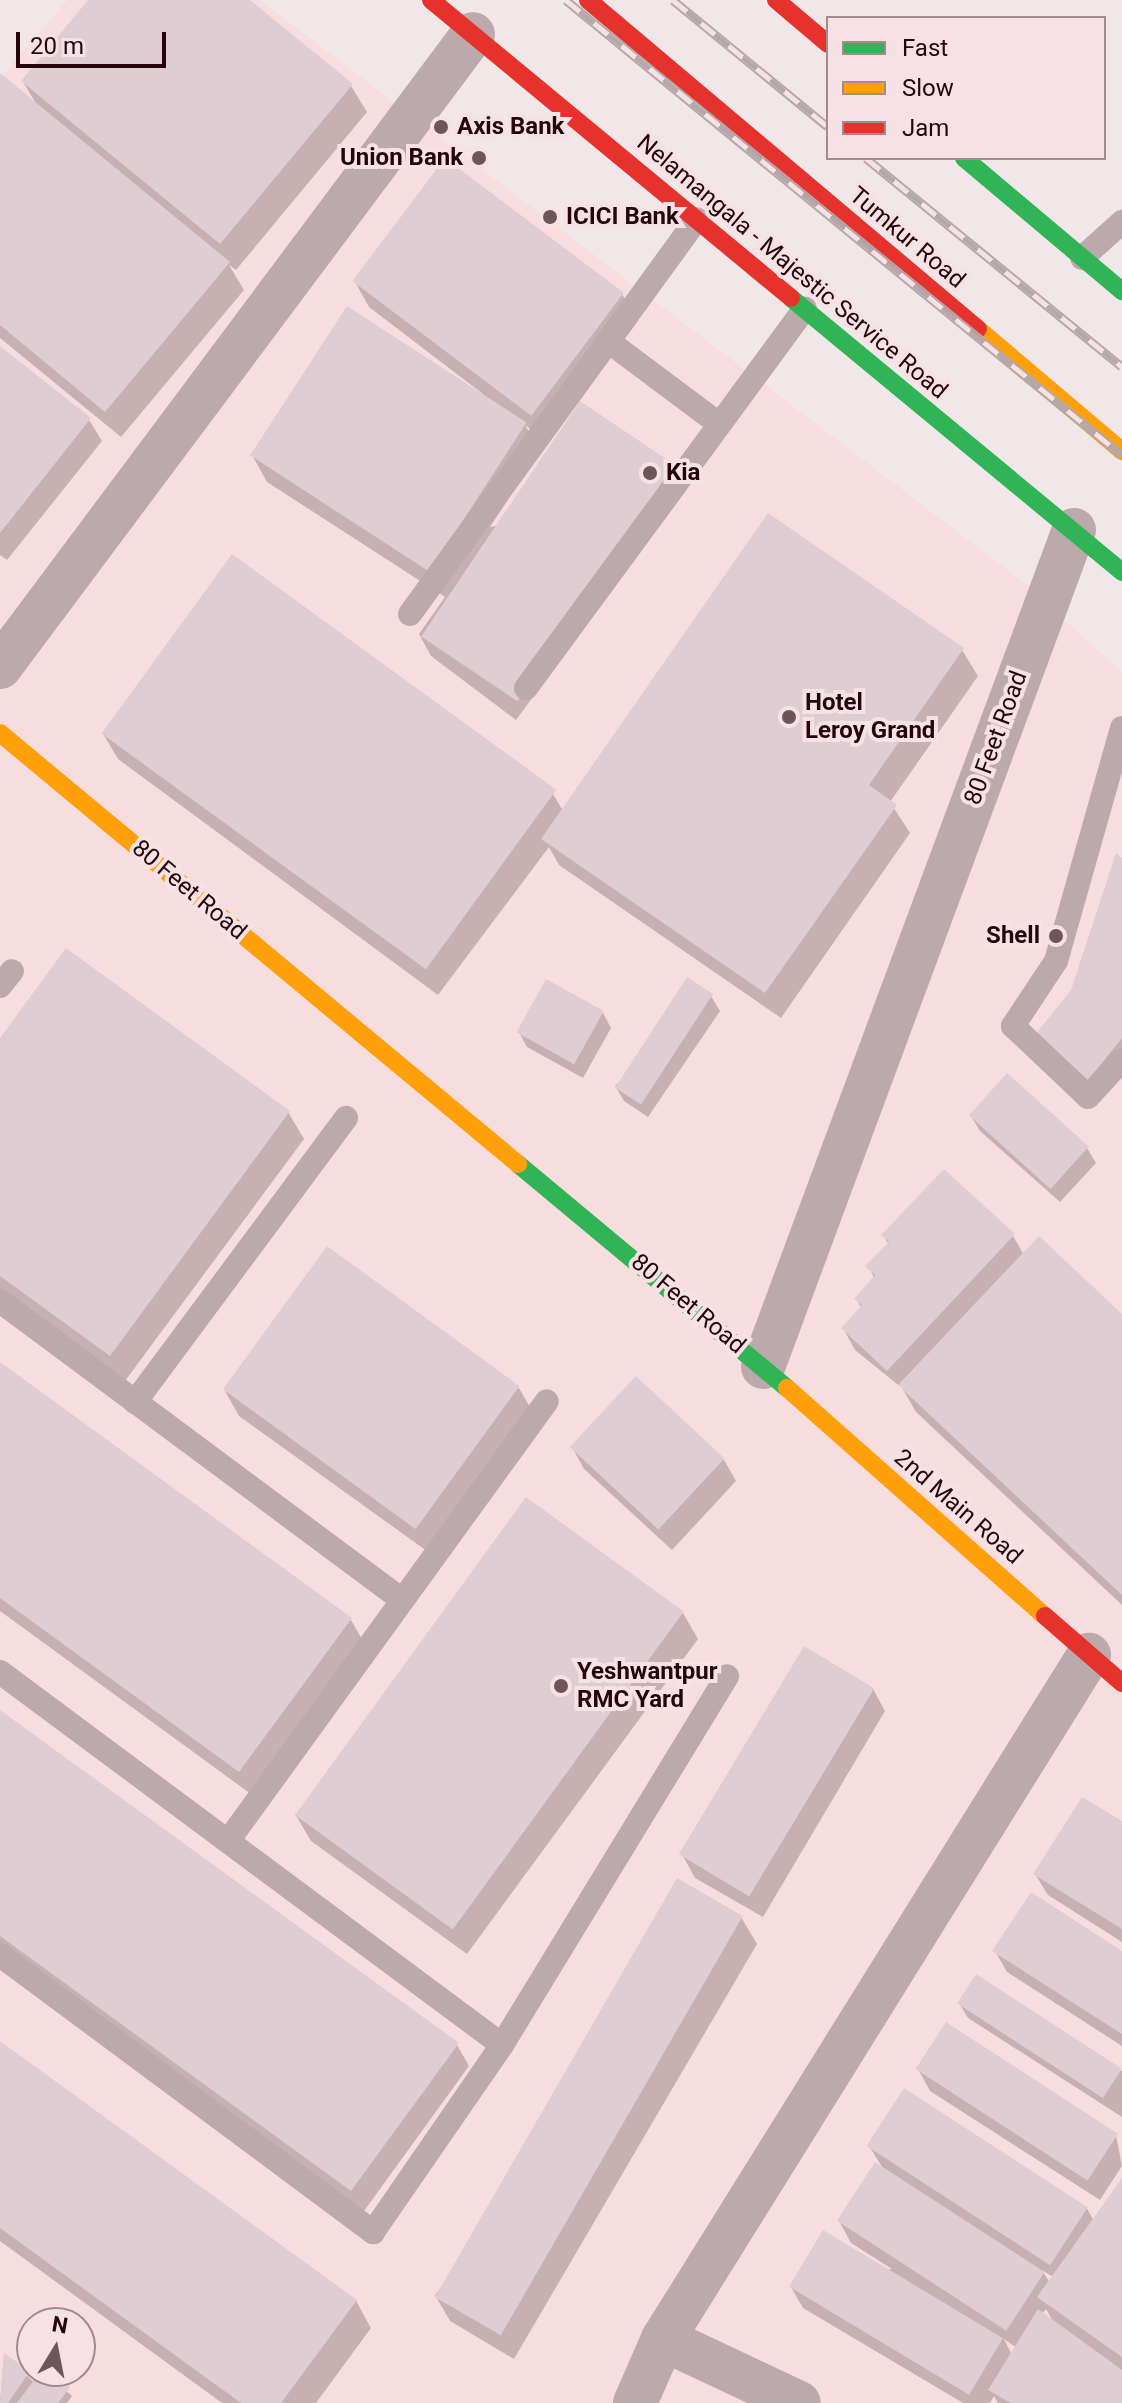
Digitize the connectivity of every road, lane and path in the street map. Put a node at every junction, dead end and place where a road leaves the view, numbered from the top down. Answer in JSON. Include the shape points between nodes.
{"nodes":[{"id":1,"x":431,"y":0,"type":"edge"},
{"id":2,"x":588,"y":0,"type":"edge"},
{"id":3,"x":776,"y":0,"type":"edge"},
{"id":4,"x":473,"y":34,"type":"junction"},
{"id":5,"x":826,"y":42,"type":"edge"},
{"id":6,"x":966,"y":160,"type":"edge"},
{"id":7,"x":697,"y":219,"type":"junction"},
{"id":8,"x":1122,"y":222,"type":"edge"},
{"id":9,"x":1082,"y":258,"type":"junction"},
{"id":10,"x":1122,"y":291,"type":"edge"},
{"id":11,"x":805,"y":308,"type":"junction"},
{"id":12,"x":608,"y":341,"type":"junction"},
{"id":13,"x":719,"y":424,"type":"junction"},
{"id":14,"x":1122,"y":451,"type":"edge"},
{"id":15,"x":1074,"y":530,"type":"junction"},
{"id":16,"x":1122,"y":572,"type":"edge"},
{"id":17,"x":410,"y":614,"type":"dead end"},
{"id":18,"x":0,"y":667,"type":"edge"},
{"id":19,"x":526,"y":688,"type":"dead end"},
{"id":20,"x":1122,"y":728,"type":"edge"},
{"id":21,"x":0,"y":733,"type":"edge"},
{"id":22,"x":1122,"y":1060,"type":"edge"},
{"id":23,"x":346,"y":1118,"type":"dead end"},
{"id":24,"x":0,"y":1301,"type":"edge"},
{"id":25,"x":763,"y":1367,"type":"junction"},
{"id":26,"x":547,"y":1401,"type":"dead end"},
{"id":27,"x":135,"y":1402,"type":"junction"},
{"id":28,"x":402,"y":1600,"type":"junction"},
{"id":29,"x":1089,"y":1655,"type":"junction"},
{"id":30,"x":0,"y":1672,"type":"edge"},
{"id":31,"x":727,"y":1676,"type":"dead end"},
{"id":32,"x":1122,"y":1683,"type":"edge"},
{"id":33,"x":228,"y":1841,"type":"junction"},
{"id":34,"x":0,"y":1955,"type":"edge"},
{"id":35,"x":502,"y":2045,"type":"junction"},
{"id":36,"x":663,"y":2339,"type":"junction"},
{"id":37,"x":635,"y":2403,"type":"edge"},
{"id":38,"x":799,"y":2403,"type":"edge"}],
"edges":[{"from":1,"to":4,"type":"main road","name":"Nelamangala - Majestic Service Road"},
{"from":2,"to":14,"type":"main road","name":"Tumkur Road"},
{"from":3,"to":5,"type":"main road"},
{"from":4,"to":7,"type":"main road","name":"Nelamangala - Majestic Service Road"},
{"from":4,"to":18,"type":"street"},
{"from":6,"to":9,"type":"main road"},
{"from":7,"to":11,"type":"main road","name":"Nelamangala - Majestic Service Road"},
{"from":7,"to":12,"type":"lane"},
{"from":8,"to":9,"type":"lane"},
{"from":9,"to":10,"type":"main road"},
{"from":11,"to":13,"type":"lane"},
{"from":11,"to":15,"type":"main road","name":"Nelamangala - Majestic Service Road"},
{"from":12,"to":13,"type":"lane"},
{"from":12,"to":17,"type":"lane"},
{"from":13,"to":19,"type":"lane"},
{"from":15,"to":16,"type":"main road","name":"Nelamangala - Majestic Service Road"},
{"from":15,"to":25,"type":"street","name":"80 Feet Road"},
{"from":20,"to":22,"type":"lane","via":[[1056,961],[1013,1026],[1088,1097]]},
{"from":21,"to":25,"type":"main road","name":"80 Feet Road"},
{"from":23,"to":27,"type":"lane"},
{"from":24,"to":27,"type":"lane"},
{"from":25,"to":29,"type":"main road","name":"2nd Main Road"},
{"from":26,"to":28,"type":"lane"},
{"from":27,"to":28,"type":"lane"},
{"from":28,"to":33,"type":"lane"},
{"from":29,"to":32,"type":"main road","name":"2nd Main Road"},
{"from":29,"to":36,"type":"street"},
{"from":30,"to":33,"type":"lane"},
{"from":31,"to":35,"type":"lane"},
{"from":33,"to":35,"type":"lane"},
{"from":34,"to":35,"type":"lane","via":[[373,2232]]},
{"from":36,"to":37,"type":"street"},
{"from":36,"to":38,"type":"street"}]}
